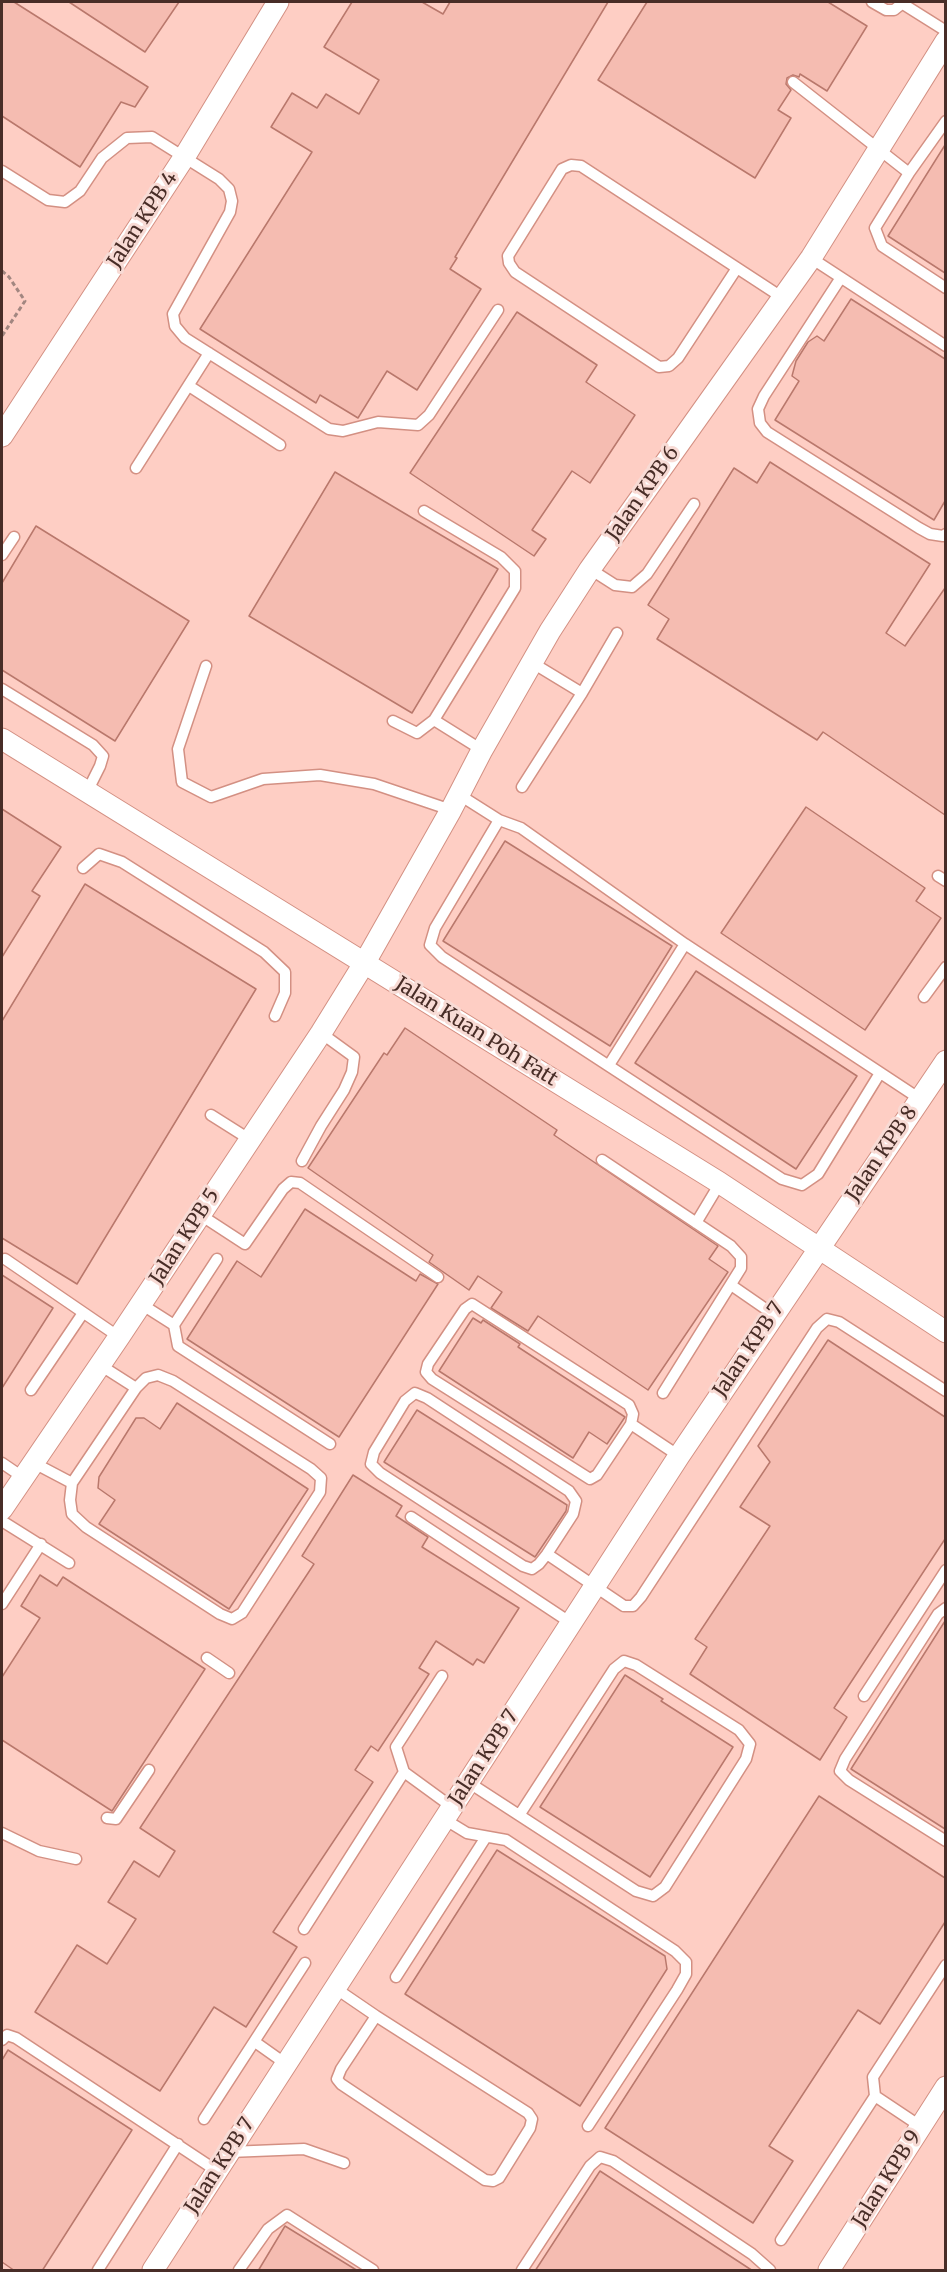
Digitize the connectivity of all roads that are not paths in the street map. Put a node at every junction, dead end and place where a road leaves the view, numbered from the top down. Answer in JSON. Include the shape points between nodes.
{"nodes":[{"id":1,"x":278,"y":2,"type":"edge"},
{"id":2,"x":872,"y":2,"type":"edge"},
{"id":3,"x":904,"y":3,"type":"edge"},
{"id":4,"x":945,"y":40,"type":"edge"},
{"id":5,"x":793,"y":82,"type":"dead end"},
{"id":6,"x":945,"y":121,"type":"edge"},
{"id":7,"x":878,"y":150,"type":"junction"},
{"id":8,"x":185,"y":156,"type":"junction"},
{"id":9,"x":2,"y":171,"type":"edge"},
{"id":10,"x":909,"y":173,"type":"junction"},
{"id":11,"x":811,"y":258,"type":"junction"},
{"id":12,"x":737,"y":268,"type":"junction"},
{"id":13,"x":840,"y":279,"type":"junction"},
{"id":14,"x":945,"y":288,"type":"edge"},
{"id":15,"x":783,"y":298,"type":"junction"},
{"id":16,"x":498,"y":310,"type":"dead end"},
{"id":17,"x":945,"y":346,"type":"edge"},
{"id":18,"x":209,"y":353,"type":"junction"},
{"id":19,"x":189,"y":386,"type":"junction"},
{"id":20,"x":2,"y":436,"type":"edge"},
{"id":21,"x":280,"y":445,"type":"dead end"},
{"id":22,"x":135,"y":468,"type":"dead end"},
{"id":23,"x":694,"y":504,"type":"dead end"},
{"id":24,"x":424,"y":511,"type":"dead end"},
{"id":25,"x":945,"y":534,"type":"edge"},
{"id":26,"x":14,"y":537,"type":"dead end"},
{"id":27,"x":2,"y":555,"type":"edge"},
{"id":28,"x":590,"y":569,"type":"junction"},
{"id":29,"x":617,"y":633,"type":"dead end"},
{"id":30,"x":531,"y":663,"type":"junction"},
{"id":31,"x":206,"y":666,"type":"dead end"},
{"id":32,"x":2,"y":689,"type":"edge"},
{"id":33,"x":582,"y":693,"type":"junction"},
{"id":34,"x":393,"y":720,"type":"dead end"},
{"id":35,"x":434,"y":720,"type":"junction"},
{"id":36,"x":2,"y":742,"type":"edge"},
{"id":37,"x":482,"y":750,"type":"junction"},
{"id":38,"x":522,"y":787,"type":"dead end"},
{"id":39,"x":87,"y":792,"type":"junction"},
{"id":40,"x":454,"y":802,"type":"junction"},
{"id":41,"x":499,"y":820,"type":"junction"},
{"id":42,"x":82,"y":868,"type":"dead end"},
{"id":43,"x":685,"y":944,"type":"junction"},
{"id":44,"x":365,"y":962,"type":"junction"},
{"id":45,"x":945,"y":967,"type":"edge"},
{"id":46,"x":924,"y":997,"type":"dead end"},
{"id":47,"x":275,"y":1016,"type":"dead end"},
{"id":48,"x":321,"y":1033,"type":"junction"},
{"id":49,"x":945,"y":1061,"type":"edge"},
{"id":50,"x":609,"y":1065,"type":"junction"},
{"id":51,"x":880,"y":1073,"type":"junction"},
{"id":52,"x":920,"y":1099,"type":"junction"},
{"id":53,"x":211,"y":1115,"type":"dead end"},
{"id":54,"x":249,"y":1139,"type":"junction"},
{"id":55,"x":602,"y":1160,"type":"dead end"},
{"id":56,"x":302,"y":1161,"type":"dead end"},
{"id":57,"x":720,"y":1184,"type":"junction"},
{"id":58,"x":199,"y":1214,"type":"junction"},
{"id":59,"x":696,"y":1223,"type":"junction"},
{"id":60,"x":819,"y":1248,"type":"junction"},
{"id":61,"x":5,"y":1259,"type":"dead end"},
{"id":62,"x":217,"y":1259,"type":"dead end"},
{"id":63,"x":438,"y":1277,"type":"dead end"},
{"id":64,"x":731,"y":1285,"type":"junction"},
{"id":65,"x":141,"y":1304,"type":"junction"},
{"id":66,"x":84,"y":1313,"type":"junction"},
{"id":67,"x":773,"y":1314,"type":"junction"},
{"id":68,"x":174,"y":1325,"type":"junction"},
{"id":69,"x":945,"y":1332,"type":"edge"},
{"id":70,"x":119,"y":1337,"type":"junction"},
{"id":71,"x":100,"y":1365,"type":"junction"},
{"id":72,"x":136,"y":1388,"type":"junction"},
{"id":73,"x":31,"y":1390,"type":"dead end"},
{"id":74,"x":945,"y":1391,"type":"edge"},
{"id":75,"x":663,"y":1393,"type":"dead end"},
{"id":76,"x":631,"y":1424,"type":"junction"},
{"id":77,"x":330,"y":1444,"type":"dead end"},
{"id":78,"x":679,"y":1456,"type":"junction"},
{"id":79,"x":2,"y":1463,"type":"edge"},
{"id":80,"x":29,"y":1470,"type":"junction"},
{"id":81,"x":72,"y":1483,"type":"junction"},
{"id":82,"x":2,"y":1509,"type":"edge"},
{"id":83,"x":411,"y":1517,"type":"dead end"},
{"id":84,"x":2,"y":1521,"type":"edge"},
{"id":85,"x":41,"y":1544,"type":"junction"},
{"id":86,"x":547,"y":1554,"type":"junction"},
{"id":87,"x":69,"y":1563,"type":"dead end"},
{"id":88,"x":945,"y":1570,"type":"edge"},
{"id":89,"x":595,"y":1586,"type":"junction"},
{"id":90,"x":2,"y":1604,"type":"edge"},
{"id":91,"x":945,"y":1608,"type":"edge"},
{"id":92,"x":571,"y":1623,"type":"junction"},
{"id":93,"x":207,"y":1658,"type":"dead end"},
{"id":94,"x":229,"y":1673,"type":"dead end"},
{"id":95,"x":442,"y":1676,"type":"dead end"},
{"id":96,"x":864,"y":1696,"type":"dead end"},
{"id":97,"x":148,"y":1770,"type":"dead end"},
{"id":98,"x":404,"y":1772,"type":"junction"},
{"id":99,"x":468,"y":1782,"type":"junction"},
{"id":100,"x":448,"y":1813,"type":"junction"},
{"id":101,"x":520,"y":1814,"type":"junction"},
{"id":102,"x":107,"y":1818,"type":"dead end"},
{"id":103,"x":2,"y":1833,"type":"edge"},
{"id":104,"x":486,"y":1837,"type":"junction"},
{"id":105,"x":945,"y":1841,"type":"edge"},
{"id":106,"x":76,"y":1859,"type":"dead end"},
{"id":107,"x":304,"y":1929,"type":"dead end"},
{"id":108,"x":305,"y":1963,"type":"dead end"},
{"id":109,"x":945,"y":1965,"type":"edge"},
{"id":110,"x":396,"y":1977,"type":"dead end"},
{"id":111,"x":335,"y":1988,"type":"junction"},
{"id":112,"x":376,"y":2016,"type":"junction"},
{"id":113,"x":2,"y":2040,"type":"edge"},
{"id":114,"x":255,"y":2042,"type":"junction"},
{"id":115,"x":286,"y":2064,"type":"junction"},
{"id":116,"x":945,"y":2087,"type":"edge"},
{"id":117,"x":875,"y":2096,"type":"junction"},
{"id":118,"x":204,"y":2119,"type":"dead end"},
{"id":119,"x":588,"y":2126,"type":"dead end"},
{"id":120,"x":920,"y":2126,"type":"junction"},
{"id":121,"x":178,"y":2144,"type":"junction"},
{"id":122,"x":229,"y":2152,"type":"junction"},
{"id":123,"x":344,"y":2163,"type":"dead end"},
{"id":124,"x":217,"y":2171,"type":"junction"},
{"id":125,"x":781,"y":2240,"type":"dead end"},
{"id":126,"x":153,"y":2270,"type":"edge"},
{"id":127,"x":98,"y":2271,"type":"edge"},
{"id":128,"x":239,"y":2271,"type":"edge"},
{"id":129,"x":373,"y":2271,"type":"edge"},
{"id":130,"x":522,"y":2271,"type":"edge"},
{"id":131,"x":770,"y":2271,"type":"edge"},
{"id":132,"x":829,"y":2271,"type":"edge"}],
"edges":[{"from":1,"to":8,"type":"street","name":"Jalan KPB 4"},
{"from":2,"to":3,"type":"lane","via":[[886,10]]},
{"from":3,"to":4,"type":"lane"},
{"from":4,"to":7,"type":"street","name":"Jalan KPB 6"},
{"from":5,"to":7,"type":"lane"},
{"from":6,"to":10,"type":"lane"},
{"from":7,"to":10,"type":"lane"},
{"from":7,"to":11,"type":"street","name":"Jalan KPB 6"},
{"from":8,"to":9,"type":"lane","via":[[152,137],[127,138],[102,158],[80,191],[65,202],[48,200]]},
{"from":8,"to":18,"type":"lane","via":[[224,184],[232,201],[230,212],[174,314],[175,326],[185,338]]},
{"from":8,"to":20,"type":"street","name":"Jalan KPB 4"},
{"from":10,"to":14,"type":"lane","via":[[875,228],[882,246]]},
{"from":11,"to":13,"type":"lane"},
{"from":11,"to":15,"type":"street","name":"Jalan KPB 6"},
{"from":12,"to":12,"type":"lane","via":[[581,166],[571,165],[562,169],[508,256],[515,272],[659,368],[678,358]]},
{"from":12,"to":15,"type":"lane"},
{"from":13,"to":17,"type":"lane"},
{"from":13,"to":25,"type":"lane","via":[[765,396],[758,409],[760,423],[767,432],[919,528],[930,534]]},
{"from":15,"to":28,"type":"street","name":"Jalan KPB 6"},
{"from":16,"to":18,"type":"lane","via":[[429,415],[418,425],[378,422],[343,431],[329,429]]},
{"from":18,"to":19,"type":"lane"},
{"from":19,"to":21,"type":"lane"},
{"from":19,"to":22,"type":"lane"},
{"from":23,"to":28,"type":"lane","via":[[647,574],[632,587],[615,585]]},
{"from":24,"to":35,"type":"lane","via":[[501,558],[515,571],[514,588]]},
{"from":26,"to":27,"type":"lane"},
{"from":28,"to":30,"type":"street","name":"Jalan KPB 6"},
{"from":29,"to":33,"type":"lane"},
{"from":30,"to":33,"type":"lane"},
{"from":30,"to":37,"type":"street","name":"Jalan KPB 6"},
{"from":31,"to":40,"type":"lane","via":[[178,750],[182,782],[210,797],[263,779],[320,775]]},
{"from":32,"to":39,"type":"lane","via":[[93,745],[103,756]]},
{"from":33,"to":38,"type":"lane"},
{"from":34,"to":35,"type":"lane","via":[[417,732]]},
{"from":35,"to":37,"type":"lane"},
{"from":36,"to":39,"type":"street","name":"Jalan Kuan Poh Fatt"},
{"from":37,"to":40,"type":"street","name":"Jalan KPB 6"},
{"from":39,"to":44,"type":"street","name":"Jalan Kuan Poh Fatt"},
{"from":40,"to":41,"type":"lane"},
{"from":40,"to":44,"type":"street","name":"Jalan KPB 6"},
{"from":41,"to":43,"type":"lane","via":[[521,828]]},
{"from":41,"to":50,"type":"lane","via":[[435,928],[430,945],[442,957]]},
{"from":42,"to":47,"type":"lane","via":[[99,854],[122,862],[264,952],[285,972],[285,993]]},
{"from":43,"to":50,"type":"lane"},
{"from":43,"to":51,"type":"lane"},
{"from":44,"to":48,"type":"street","name":"Jalan KPB 5"},
{"from":44,"to":57,"type":"street","name":"Jalan Kuan Poh Fatt"},
{"from":45,"to":46,"type":"lane"},
{"from":48,"to":54,"type":"street","name":"Jalan KPB 5"},
{"from":48,"to":56,"type":"lane","via":[[354,1057],[352,1072]]},
{"from":49,"to":52,"type":"street","name":"Jalan KPB 8"},
{"from":50,"to":51,"type":"lane","via":[[782,1179],[802,1185],[818,1174]]},
{"from":51,"to":52,"type":"lane"},
{"from":52,"to":60,"type":"street","name":"Jalan KPB 8"},
{"from":53,"to":54,"type":"lane"},
{"from":54,"to":58,"type":"street","name":"Jalan KPB 5"},
{"from":55,"to":59,"type":"lane"},
{"from":57,"to":59,"type":"lane"},
{"from":57,"to":60,"type":"street","name":"Jalan Kuan Poh Fatt"},
{"from":58,"to":63,"type":"lane","via":[[245,1244],[283,1189],[291,1182],[300,1183]]},
{"from":58,"to":65,"type":"street","name":"Jalan KPB 5"},
{"from":59,"to":64,"type":"lane","via":[[741,1257],[741,1268]]},
{"from":60,"to":67,"type":"street","name":"Jalan KPB 7"},
{"from":60,"to":69,"type":"street","name":"Jalan Kuan Poh Fatt"},
{"from":61,"to":66,"type":"lane"},
{"from":62,"to":68,"type":"lane"},
{"from":64,"to":67,"type":"lane"},
{"from":64,"to":75,"type":"lane"},
{"from":65,"to":68,"type":"lane"},
{"from":65,"to":70,"type":"street","name":"Jalan KPB 5"},
{"from":66,"to":70,"type":"lane"},
{"from":66,"to":73,"type":"lane"},
{"from":67,"to":78,"type":"street","name":"Jalan KPB 7"},
{"from":68,"to":77,"type":"lane","via":[[178,1346]]},
{"from":70,"to":71,"type":"street","name":"Jalan KPB 5"},
{"from":71,"to":72,"type":"lane"},
{"from":71,"to":80,"type":"street","name":"Jalan KPB 5"},
{"from":72,"to":81,"type":"lane"},
{"from":72,"to":81,"type":"lane","via":[[146,1378],[158,1375],[173,1381],[321,1478],[320,1492],[242,1613],[232,1619],[220,1614],[86,1527],[72,1514]]},
{"from":74,"to":89,"type":"lane","via":[[839,1322],[827,1319],[817,1328],[633,1606],[624,1606]]},
{"from":76,"to":76,"type":"lane","via":[[633,1414],[629,1405],[472,1304],[428,1364],[426,1372],[432,1379],[590,1479],[597,1475]]},
{"from":76,"to":78,"type":"lane"},
{"from":78,"to":89,"type":"street","name":"Jalan KPB 7"},
{"from":79,"to":80,"type":"lane"},
{"from":80,"to":81,"type":"lane"},
{"from":80,"to":82,"type":"street","name":"Jalan KPB 5"},
{"from":83,"to":92,"type":"lane"},
{"from":84,"to":85,"type":"lane"},
{"from":85,"to":87,"type":"lane"},
{"from":85,"to":90,"type":"lane"},
{"from":86,"to":86,"type":"lane","via":[[532,1569],[523,1566],[371,1464],[374,1452],[405,1401],[415,1393],[427,1398],[569,1491],[576,1501],[573,1514]]},
{"from":86,"to":89,"type":"lane"},
{"from":88,"to":96,"type":"lane"},
{"from":89,"to":92,"type":"street","name":"Jalan KPB 7"},
{"from":91,"to":105,"type":"lane","via":[[844,1759],[840,1771]]},
{"from":92,"to":99,"type":"street","name":"Jalan KPB 7"},
{"from":93,"to":94,"type":"lane"},
{"from":95,"to":98,"type":"lane","via":[[396,1747]]},
{"from":97,"to":102,"type":"lane","via":[[116,1819]]},
{"from":98,"to":100,"type":"lane"},
{"from":98,"to":107,"type":"lane"},
{"from":99,"to":100,"type":"street","name":"Jalan KPB 7"},
{"from":99,"to":101,"type":"lane"},
{"from":100,"to":104,"type":"lane","via":[[467,1833]]},
{"from":100,"to":111,"type":"street","name":"Jalan KPB 7"},
{"from":101,"to":101,"type":"lane","via":[[636,1891],[652,1896],[665,1887],[746,1758],[750,1744],[739,1730],[624,1661],[614,1668]]},
{"from":103,"to":106,"type":"lane","via":[[39,1851]]},
{"from":104,"to":110,"type":"lane"},
{"from":104,"to":119,"type":"lane","via":[[506,1840],[686,1962],[686,1974],[677,1990]]},
{"from":108,"to":114,"type":"lane"},
{"from":109,"to":117,"type":"lane","via":[[873,2077]]},
{"from":111,"to":112,"type":"lane"},
{"from":111,"to":115,"type":"street","name":"Jalan KPB 7"},
{"from":112,"to":112,"type":"lane","via":[[528,2113],[532,2119],[530,2128],[498,2178],[485,2180],[337,2079]]},
{"from":113,"to":121,"type":"lane","via":[[7,2036],[16,2038]]},
{"from":114,"to":115,"type":"lane"},
{"from":114,"to":118,"type":"lane"},
{"from":115,"to":122,"type":"street","name":"Jalan KPB 7"},
{"from":116,"to":120,"type":"street","name":"Jalan KPB 9"},
{"from":117,"to":120,"type":"lane"},
{"from":117,"to":125,"type":"lane"},
{"from":120,"to":132,"type":"street","name":"Jalan KPB 9"},
{"from":121,"to":124,"type":"lane"},
{"from":121,"to":127,"type":"lane"},
{"from":122,"to":123,"type":"lane","via":[[304,2149]]},
{"from":122,"to":124,"type":"street","name":"Jalan KPB 7"},
{"from":124,"to":126,"type":"street","name":"Jalan KPB 7"},
{"from":128,"to":129,"type":"lane","via":[[268,2229],[287,2215]]},
{"from":130,"to":131,"type":"lane","via":[[590,2166],[600,2157],[613,2161],[752,2254]]}]}
